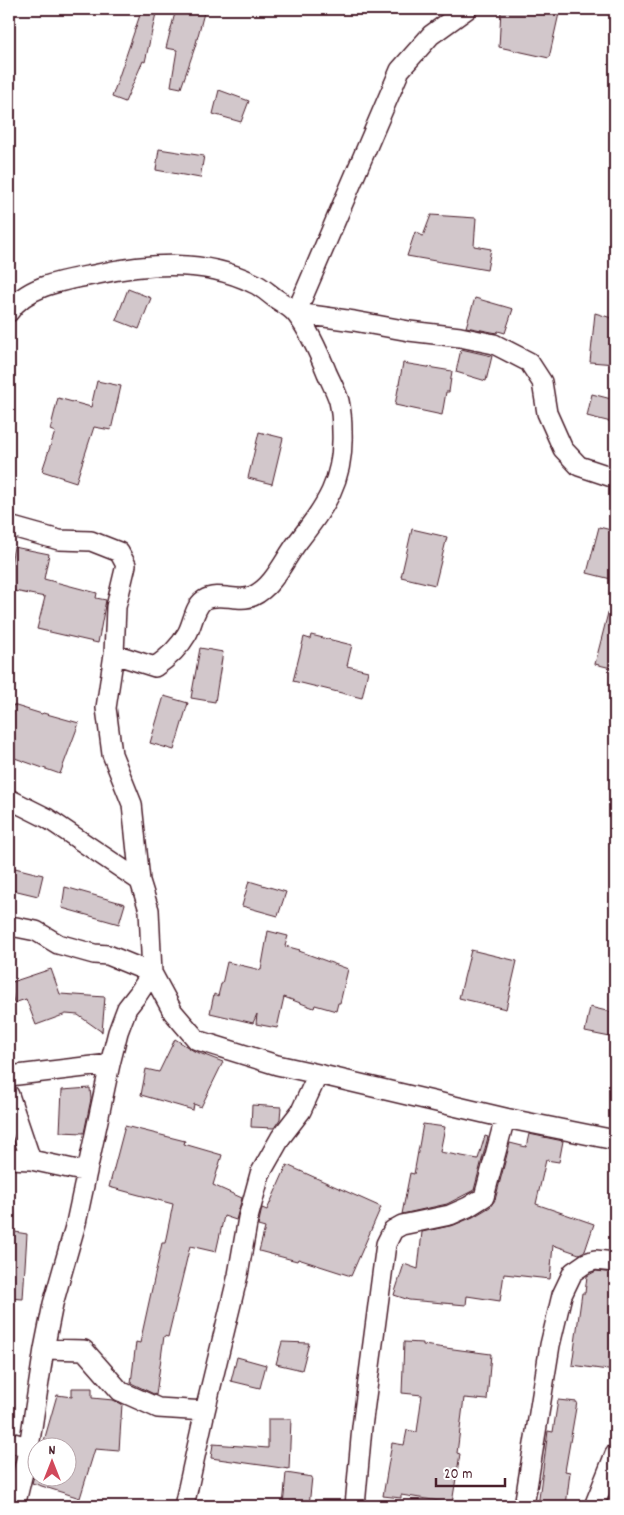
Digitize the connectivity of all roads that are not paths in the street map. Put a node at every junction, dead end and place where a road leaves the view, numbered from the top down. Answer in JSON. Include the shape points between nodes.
{"nodes":[{"id":1,"x":466,"y":9,"type":"edge"},
{"id":2,"x":9,"y":312,"type":"edge"},
{"id":3,"x":296,"y":313,"type":"junction"},
{"id":4,"x":615,"y":478,"type":"edge"},
{"id":5,"x":9,"y":526,"type":"edge"},
{"id":6,"x":114,"y":654,"type":"junction"},
{"id":7,"x":9,"y":798,"type":"edge"},
{"id":8,"x":140,"y":881,"type":"junction"},
{"id":9,"x":9,"y":928,"type":"edge"},
{"id":10,"x":152,"y":973,"type":"junction"},
{"id":11,"x":110,"y":1064,"type":"junction"},
{"id":12,"x":318,"y":1074,"type":"junction"},
{"id":13,"x":9,"y":1076,"type":"edge"},
{"id":14,"x":9,"y":1095,"type":"edge"},
{"id":15,"x":505,"y":1118,"type":"junction"},
{"id":16,"x":615,"y":1140,"type":"edge"},
{"id":17,"x":9,"y":1159,"type":"edge"},
{"id":18,"x":31,"y":1160,"type":"junction"},
{"id":19,"x":87,"y":1172,"type":"junction"},
{"id":20,"x":615,"y":1262,"type":"edge"},
{"id":21,"x":44,"y":1349,"type":"junction"},
{"id":22,"x":205,"y":1411,"type":"junction"},
{"id":23,"x":30,"y":1438,"type":"edge"},
{"id":24,"x":9,"y":1442,"type":"edge"},
{"id":25,"x":28,"y":1447,"type":"edge"},
{"id":26,"x":28,"y":1451,"type":"edge"},
{"id":27,"x":615,"y":1454,"type":"edge"},
{"id":28,"x":15,"y":1506,"type":"edge"},
{"id":29,"x":184,"y":1506,"type":"edge"},
{"id":30,"x":354,"y":1506,"type":"edge"},
{"id":31,"x":524,"y":1506,"type":"edge"},
{"id":32,"x":594,"y":1506,"type":"edge"}],
"edges":[{"from":1,"to":3,"type":"street","via":[[431,35],[400,70]]},
{"from":2,"to":3,"type":"street","via":[[14,304],[38,289],[60,282],[114,270],[181,264],[221,271],[254,283]]},
{"from":3,"to":4,"type":"street","via":[[494,344],[530,362],[542,382],[547,413],[563,449],[579,466]]},
{"from":3,"to":6,"type":"street","via":[[317,348],[339,402],[343,449],[336,484],[274,578],[264,588],[246,598],[212,597],[203,601],[187,634],[170,656],[155,667]]},
{"from":5,"to":6,"type":"street","via":[[59,540],[91,541],[118,552],[126,566],[116,607]]},
{"from":6,"to":8,"type":"street","via":[[106,708],[112,754],[132,804]]},
{"from":7,"to":8,"type":"street","via":[[47,818]]},
{"from":8,"to":10,"type":"street","via":[[149,910]]},
{"from":9,"to":10,"type":"street","via":[[36,931],[58,944],[108,955]]},
{"from":10,"to":11,"type":"street","via":[[127,1008]]},
{"from":10,"to":12,"type":"street","via":[[174,1012],[197,1040]]},
{"from":11,"to":13,"type":"street"},
{"from":11,"to":19,"type":"street"},
{"from":12,"to":15,"type":"street"},
{"from":12,"to":22,"type":"street","via":[[301,1111],[281,1137],[260,1174]]},
{"from":14,"to":18,"type":"street"},
{"from":15,"to":16,"type":"street"},
{"from":15,"to":30,"type":"street","via":[[484,1197],[450,1215],[402,1225],[393,1230],[386,1244]]},
{"from":17,"to":18,"type":"street"},
{"from":18,"to":19,"type":"street"},
{"from":19,"to":21,"type":"street"},
{"from":20,"to":31,"type":"street","via":[[595,1260],[586,1263],[573,1272],[562,1295],[550,1345]]},
{"from":21,"to":22,"type":"street","via":[[84,1350],[120,1391],[158,1408]]},
{"from":21,"to":23,"type":"street"},
{"from":22,"to":29,"type":"street"},
{"from":24,"to":25,"type":"street"},
{"from":26,"to":28,"type":"street"},
{"from":27,"to":32,"type":"street"}]}
